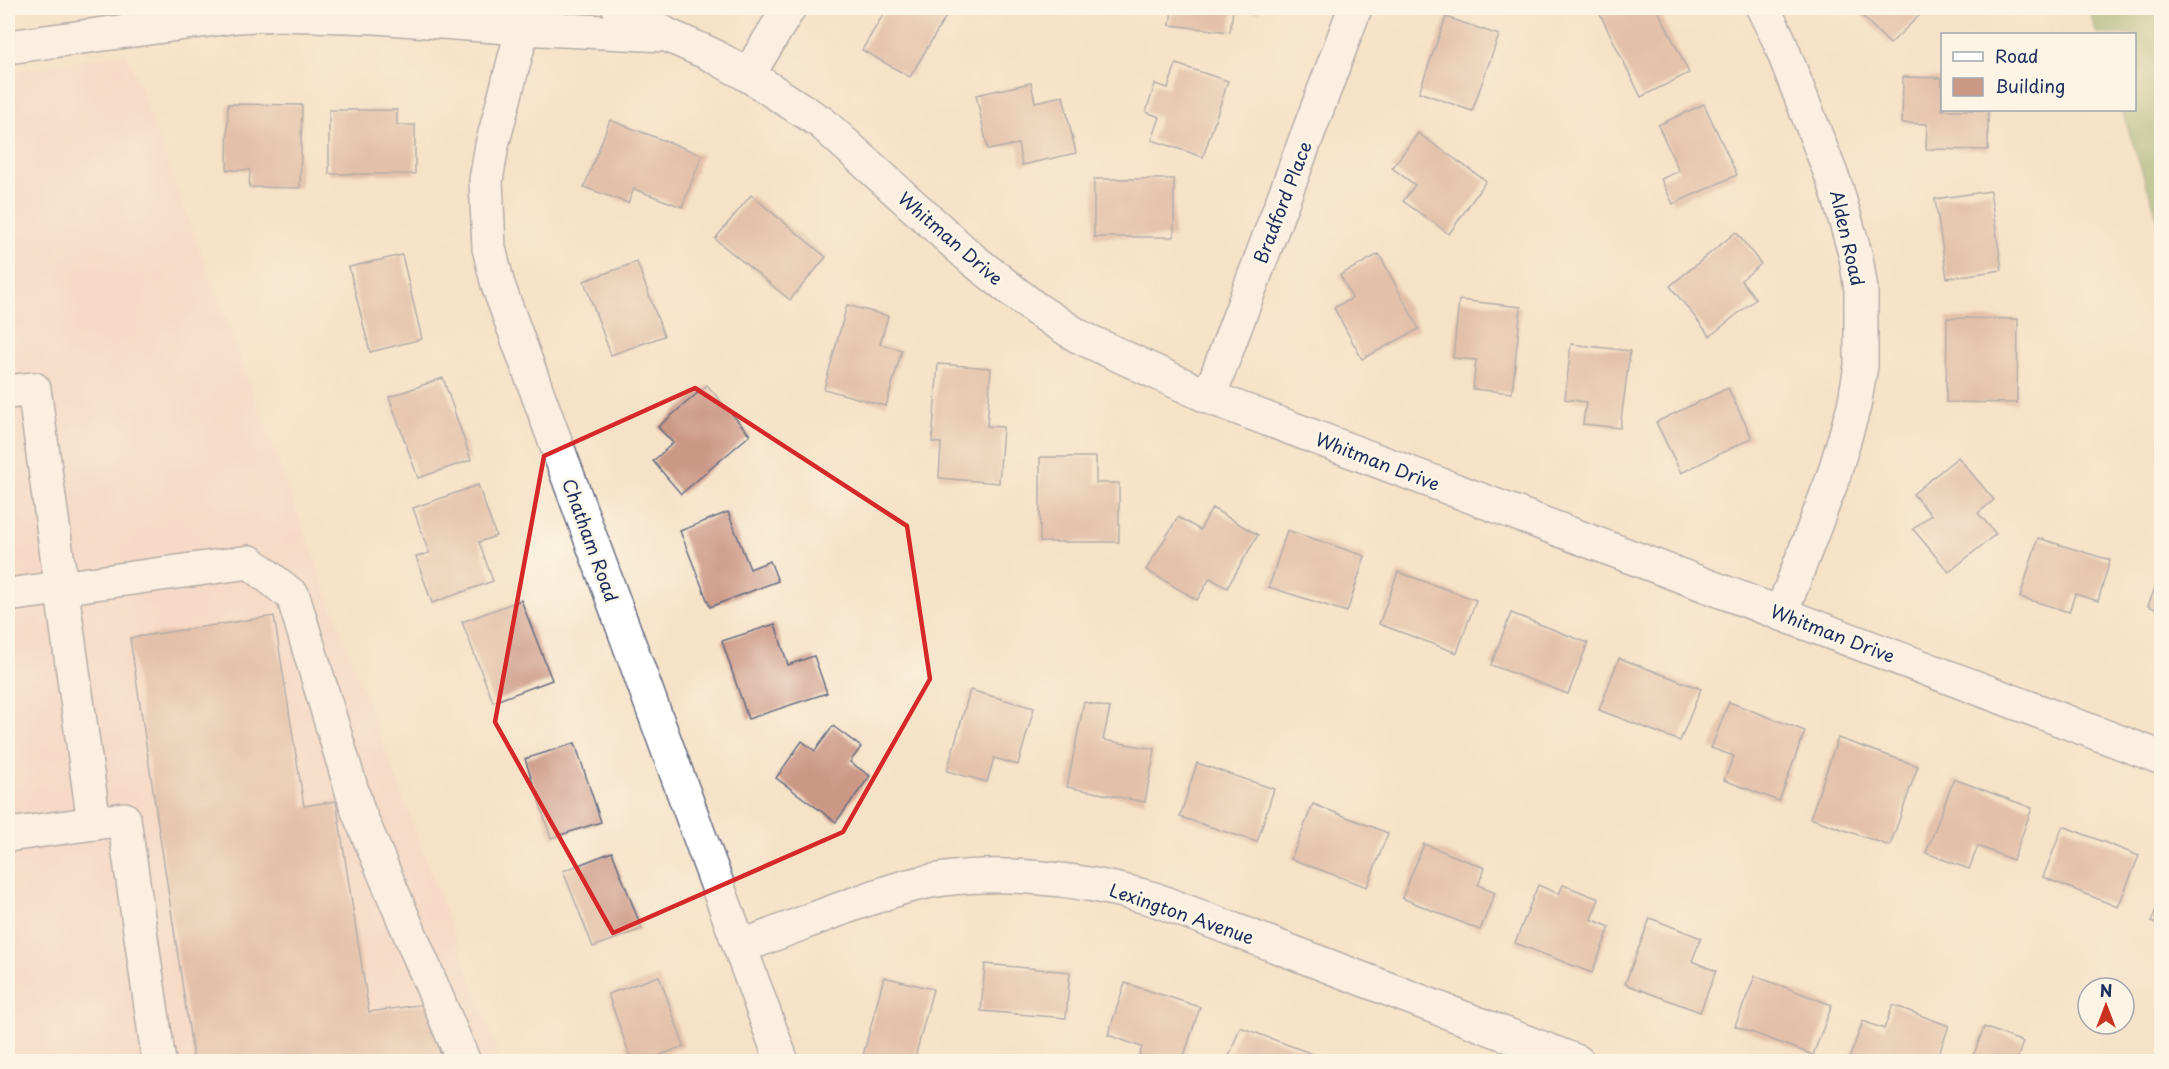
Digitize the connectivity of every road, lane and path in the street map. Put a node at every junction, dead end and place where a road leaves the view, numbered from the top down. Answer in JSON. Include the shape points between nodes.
{"nodes":[{"id":1,"x":619,"y":8,"type":"edge"},
{"id":2,"x":789,"y":8,"type":"edge"},
{"id":3,"x":1355,"y":8,"type":"edge"},
{"id":4,"x":1763,"y":8,"type":"edge"},
{"id":5,"x":281,"y":11,"type":"edge"},
{"id":6,"x":525,"y":18,"type":"edge"},
{"id":7,"x":667,"y":35,"type":"junction"},
{"id":8,"x":8,"y":47,"type":"edge"},
{"id":9,"x":748,"y":75,"type":"junction"},
{"id":10,"x":8,"y":392,"type":"edge"},
{"id":11,"x":1209,"y":397,"type":"junction"},
{"id":12,"x":62,"y":587,"type":"junction"},
{"id":13,"x":8,"y":595,"type":"edge"},
{"id":14,"x":1781,"y":614,"type":"junction"},
{"id":15,"x":2162,"y":758,"type":"edge"},
{"id":16,"x":94,"y":823,"type":"junction"},
{"id":17,"x":8,"y":835,"type":"edge"},
{"id":18,"x":740,"y":947,"type":"junction"},
{"id":19,"x":1526,"y":1052,"type":"edge"},
{"id":20,"x":159,"y":1062,"type":"edge"},
{"id":21,"x":464,"y":1062,"type":"edge"},
{"id":22,"x":782,"y":1062,"type":"edge"},
{"id":23,"x":1578,"y":1062,"type":"edge"}],
"edges":[{"from":1,"to":7,"type":"street","name":"Whitman Drive"},
{"from":2,"to":9,"type":"street"},
{"from":3,"to":11,"type":"street","name":"Bradford Place"},
{"from":4,"to":14,"type":"street","name":"Alden Road","via":[[1836,187],[1861,290],[1861,366],[1854,406],[1833,478]]},
{"from":5,"to":6,"type":"street","name":"Whitman Drive","via":[[375,17]]},
{"from":5,"to":8,"type":"street","name":"Whitman Drive"},
{"from":6,"to":7,"type":"street","name":"Whitman Drive"},
{"from":6,"to":18,"type":"street","name":"Chatham Road","via":[[486,180],[489,248],[498,285]]},
{"from":7,"to":9,"type":"street","name":"Whitman Drive"},
{"from":9,"to":11,"type":"street","name":"Whitman Drive","via":[[822,123],[972,259],[1036,309],[1078,336]]},
{"from":10,"to":12,"type":"street","via":[[34,389]]},
{"from":11,"to":14,"type":"street","name":"Whitman Drive"},
{"from":12,"to":13,"type":"street"},
{"from":12,"to":16,"type":"street"},
{"from":12,"to":21,"type":"street","via":[[250,562],[292,596],[358,811]]},
{"from":14,"to":15,"type":"street","name":"Whitman Drive"},
{"from":16,"to":17,"type":"street"},
{"from":16,"to":20,"type":"street","via":[[124,819]]},
{"from":18,"to":19,"type":"street","name":"Lexington Avenue","via":[[899,889],[929,882],[1003,877],[1078,881],[1154,899]]},
{"from":18,"to":22,"type":"street","name":"Chatham Road"},
{"from":19,"to":23,"type":"street","name":"Lexington Avenue"}]}
